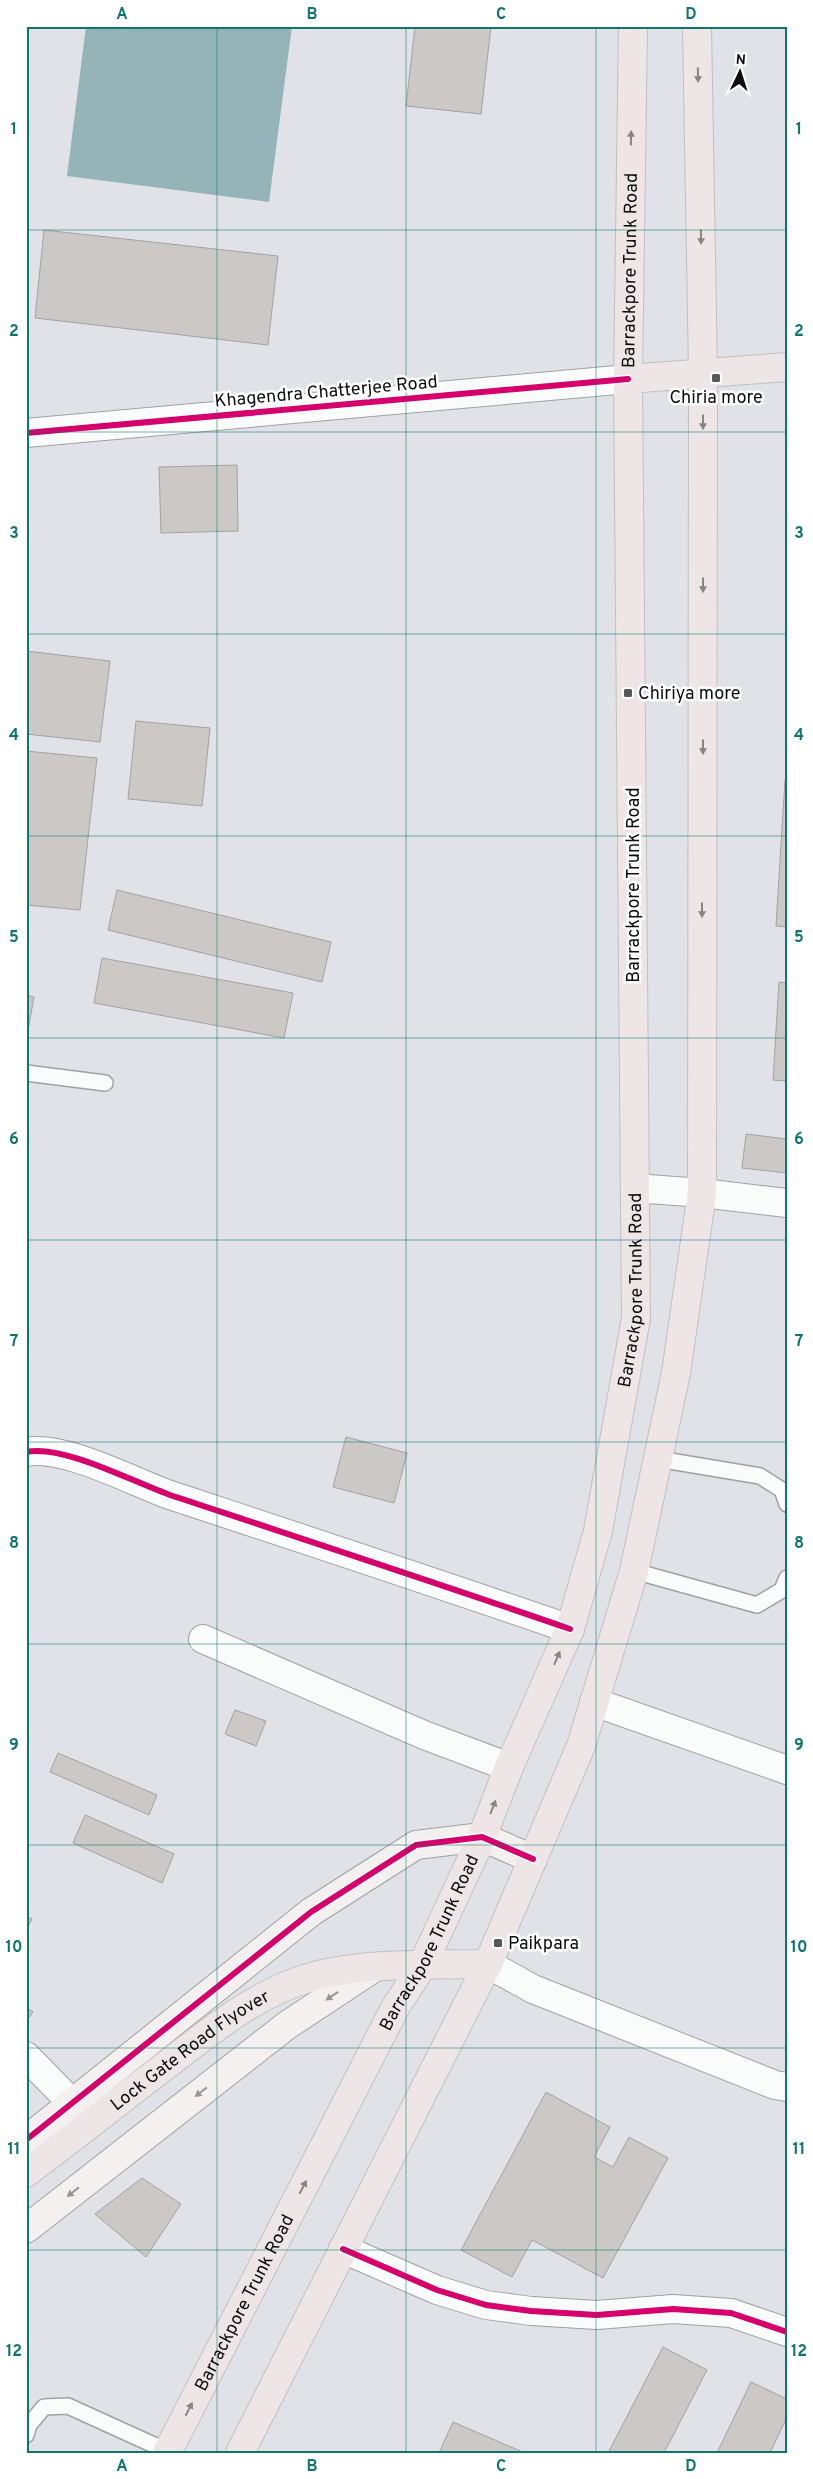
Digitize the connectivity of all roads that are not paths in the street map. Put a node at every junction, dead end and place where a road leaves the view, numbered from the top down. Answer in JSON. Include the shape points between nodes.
{"nodes":[{"id":1,"x":633,"y":26,"type":"edge"},
{"id":2,"x":697,"y":26,"type":"edge"},
{"id":3,"x":787,"y":367,"type":"edge"},
{"id":4,"x":704,"y":374,"type":"junction"},
{"id":5,"x":628,"y":379,"type":"junction"},
{"id":6,"x":26,"y":433,"type":"edge"},
{"id":7,"x":26,"y":1073,"type":"edge"},
{"id":8,"x":105,"y":1083,"type":"dead end"},
{"id":9,"x":636,"y":1188,"type":"junction"},
{"id":10,"x":702,"y":1193,"type":"junction"},
{"id":11,"x":787,"y":1203,"type":"edge"},
{"id":12,"x":26,"y":1452,"type":"edge"},
{"id":13,"x":658,"y":1459,"type":"junction"},
{"id":14,"x":787,"y":1504,"type":"edge"},
{"id":15,"x":634,"y":1571,"type":"junction"},
{"id":16,"x":787,"y":1578,"type":"edge"},
{"id":17,"x":570,"y":1629,"type":"junction"},
{"id":18,"x":203,"y":1639,"type":"dead end"},
{"id":19,"x":594,"y":1702,"type":"junction"},
{"id":20,"x":509,"y":1766,"type":"junction"},
{"id":21,"x":787,"y":1770,"type":"edge"},
{"id":22,"x":482,"y":1837,"type":"junction"},
{"id":23,"x":533,"y":1859,"type":"junction"},
{"id":24,"x":488,"y":1964,"type":"junction"},
{"id":25,"x":422,"y":1966,"type":"junction"},
{"id":26,"x":372,"y":1969,"type":"junction"},
{"id":27,"x":26,"y":2056,"type":"edge"},
{"id":28,"x":787,"y":2087,"type":"edge"},
{"id":29,"x":72,"y":2103,"type":"junction"},
{"id":30,"x":26,"y":2140,"type":"edge"},
{"id":31,"x":26,"y":2173,"type":"edge"},
{"id":32,"x":26,"y":2229,"type":"edge"},
{"id":33,"x":343,"y":2249,"type":"junction"},
{"id":34,"x":787,"y":2332,"type":"edge"},
{"id":35,"x":26,"y":2435,"type":"edge"},
{"id":36,"x":167,"y":2452,"type":"edge"},
{"id":37,"x":240,"y":2453,"type":"edge"}],
"edges":[{"from":5,"to":1,"type":"main road","name":"Barrackpore Trunk Road","one_way":true},
{"from":2,"to":4,"type":"main road","one_way":true},
{"from":3,"to":4,"type":"main road"},
{"from":4,"to":5,"type":"main road"},
{"from":4,"to":10,"type":"main road","one_way":true},
{"from":5,"to":6,"type":"street","name":"Khagendra Chatterjee Road"},
{"from":5,"to":9,"type":"main road","name":"Barrackpore Trunk Road"},
{"from":7,"to":8,"type":"lane"},
{"from":9,"to":10,"type":"street"},
{"from":9,"to":17,"type":"main road","name":"Barrackpore Trunk Road","via":[[636,1318],[598,1531]]},
{"from":10,"to":11,"type":"street"},
{"from":10,"to":13,"type":"main road","via":[[676,1373]]},
{"from":12,"to":17,"type":"street","via":[[37,1450],[74,1458],[155,1489]]},
{"from":13,"to":14,"type":"lane","via":[[760,1476],[782,1490]]},
{"from":13,"to":15,"type":"main road"},
{"from":15,"to":16,"type":"lane","via":[[757,1605],[782,1590]]},
{"from":15,"to":19,"type":"main road"},
{"from":20,"to":17,"type":"main road","name":"Barrackpore Trunk Road","one_way":true},
{"from":18,"to":20,"type":"street","via":[[424,1735]]},
{"from":19,"to":21,"type":"street"},
{"from":19,"to":23,"type":"main road","via":[[581,1746]]},
{"from":22,"to":20,"type":"main road","name":"Barrackpore Trunk Road","one_way":true},
{"from":22,"to":23,"type":"street"},
{"from":22,"to":25,"type":"main road","name":"Barrackpore Trunk Road"},
{"from":22,"to":29,"type":"street","via":[[416,1844],[310,1912]]},
{"from":23,"to":24,"type":"main road"},
{"from":24,"to":25,"type":"main road","name":"Lock Gate Road Flyover"},
{"from":24,"to":28,"type":"street","via":[[533,1989]]},
{"from":24,"to":33,"type":"main road"},
{"from":25,"to":26,"type":"main road","name":"Lock Gate Road Flyover"},
{"from":36,"to":25,"type":"main road","name":"Barrackpore Trunk Road","one_way":true,"via":[[395,2008]]},
{"from":26,"to":31,"type":"main road","name":"Lock Gate Road Flyover","via":[[335,1972],[275,1990],[226,2020]]},
{"from":26,"to":32,"type":"street","one_way":true,"via":[[286,2026]]},
{"from":27,"to":29,"type":"street"},
{"from":29,"to":30,"type":"street"},
{"from":33,"to":34,"type":"street","via":[[437,2290],[486,2304],[531,2311],[597,2315],[673,2309],[731,2313]]},
{"from":33,"to":37,"type":"main road"},
{"from":35,"to":36,"type":"lane","via":[[29,2424],[44,2407],[68,2406]]}]}
